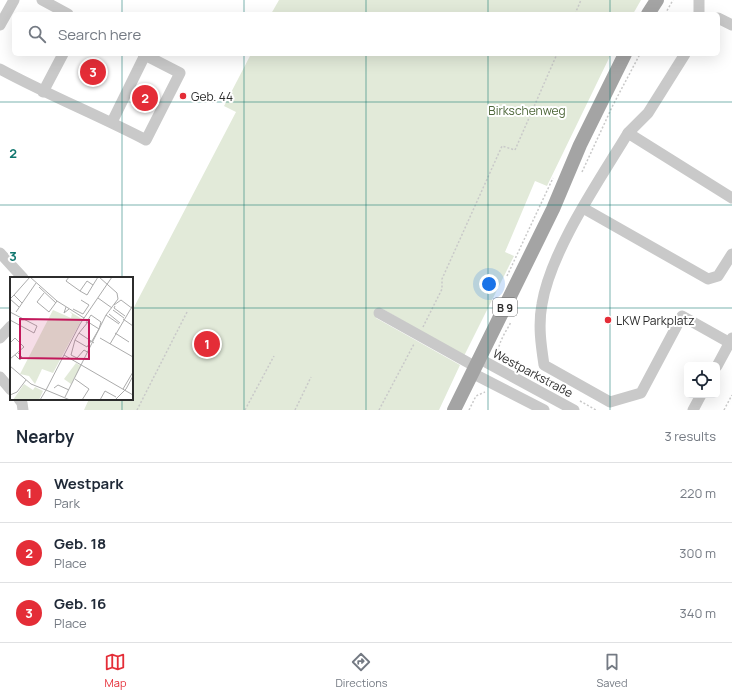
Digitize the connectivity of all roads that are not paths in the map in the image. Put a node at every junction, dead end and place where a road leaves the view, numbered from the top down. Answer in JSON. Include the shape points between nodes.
{"nodes":[{"id":1,"x":14,"y":0,"type":"edge"},
{"id":2,"x":42,"y":0,"type":"edge"},
{"id":3,"x":657,"y":0,"type":"edge"},
{"id":4,"x":698,"y":0,"type":"edge"},
{"id":5,"x":64,"y":12,"type":"edge"},
{"id":6,"x":649,"y":12,"type":"edge"},
{"id":7,"x":699,"y":12,"type":"edge"},
{"id":8,"x":720,"y":19,"type":"edge"},
{"id":9,"x":0,"y":25,"type":"edge"},
{"id":10,"x":732,"y":25,"type":"edge"},
{"id":11,"x":62,"y":56,"type":"edge"},
{"id":12,"x":143,"y":56,"type":"edge"},
{"id":13,"x":148,"y":56,"type":"edge"},
{"id":14,"x":624,"y":56,"type":"edge"},
{"id":15,"x":684,"y":56,"type":"edge"},
{"id":16,"x":0,"y":69,"type":"edge"},
{"id":17,"x":43,"y":92,"type":"junction"},
{"id":18,"x":112,"y":122,"type":"junction"},
{"id":19,"x":628,"y":133,"type":"junction"},
{"id":20,"x":732,"y":198,"type":"edge"},
{"id":21,"x":583,"y":208,"type":"junction"},
{"id":22,"x":0,"y":253,"type":"edge"},
{"id":23,"x":732,"y":254,"type":"edge"},
{"id":24,"x":23,"y":277,"type":"edge"},
{"id":25,"x":379,"y":313,"type":"dead end"},
{"id":26,"x":10,"y":327,"type":"edge"},
{"id":27,"x":0,"y":338,"type":"edge"},
{"id":28,"x":731,"y":340,"type":"edge"},
{"id":29,"x":719,"y":362,"type":"edge"},
{"id":30,"x":476,"y":366,"type":"junction"},
{"id":31,"x":0,"y":377,"type":"edge"},
{"id":32,"x":10,"y":389,"type":"edge"},
{"id":33,"x":699,"y":398,"type":"edge"},
{"id":34,"x":20,"y":400,"type":"edge"},
{"id":35,"x":23,"y":410,"type":"edge"},
{"id":36,"x":454,"y":410,"type":"edge"},
{"id":37,"x":544,"y":410,"type":"edge"},
{"id":38,"x":574,"y":410,"type":"edge"},
{"id":39,"x":693,"y":410,"type":"edge"}],
"edges":[{"from":1,"to":9,"type":"street"},
{"from":2,"to":5,"type":"street"},
{"from":3,"to":6,"type":"main road"},
{"from":4,"to":7,"type":"street"},
{"from":8,"to":10,"type":"street"},
{"from":11,"to":17,"type":"street"},
{"from":12,"to":18,"type":"street"},
{"from":13,"to":18,"type":"street","via":[[180,74],[146,140]]},
{"from":14,"to":30,"type":"main road","number":"B 9"},
{"from":15,"to":19,"type":"street","via":[[648,113]]},
{"from":16,"to":17,"type":"street"},
{"from":17,"to":18,"type":"street"},
{"from":19,"to":20,"type":"street"},
{"from":19,"to":21,"type":"street"},
{"from":21,"to":23,"type":"street","via":[[708,279],[718,276]]},
{"from":21,"to":28,"type":"street","via":[[561,249],[542,304],[539,325],[544,365],[610,402],[641,392],[682,316]]},
{"from":22,"to":24,"type":"street"},
{"from":25,"to":30,"type":"street"},
{"from":26,"to":27,"type":"street"},
{"from":28,"to":29,"type":"street"},
{"from":30,"to":36,"type":"main road","number":"B 9"},
{"from":30,"to":37,"type":"street"},
{"from":30,"to":38,"type":"street","name":"Westparkstraße"},
{"from":31,"to":32,"type":"street"},
{"from":33,"to":39,"type":"street"},
{"from":34,"to":35,"type":"street"}]}
